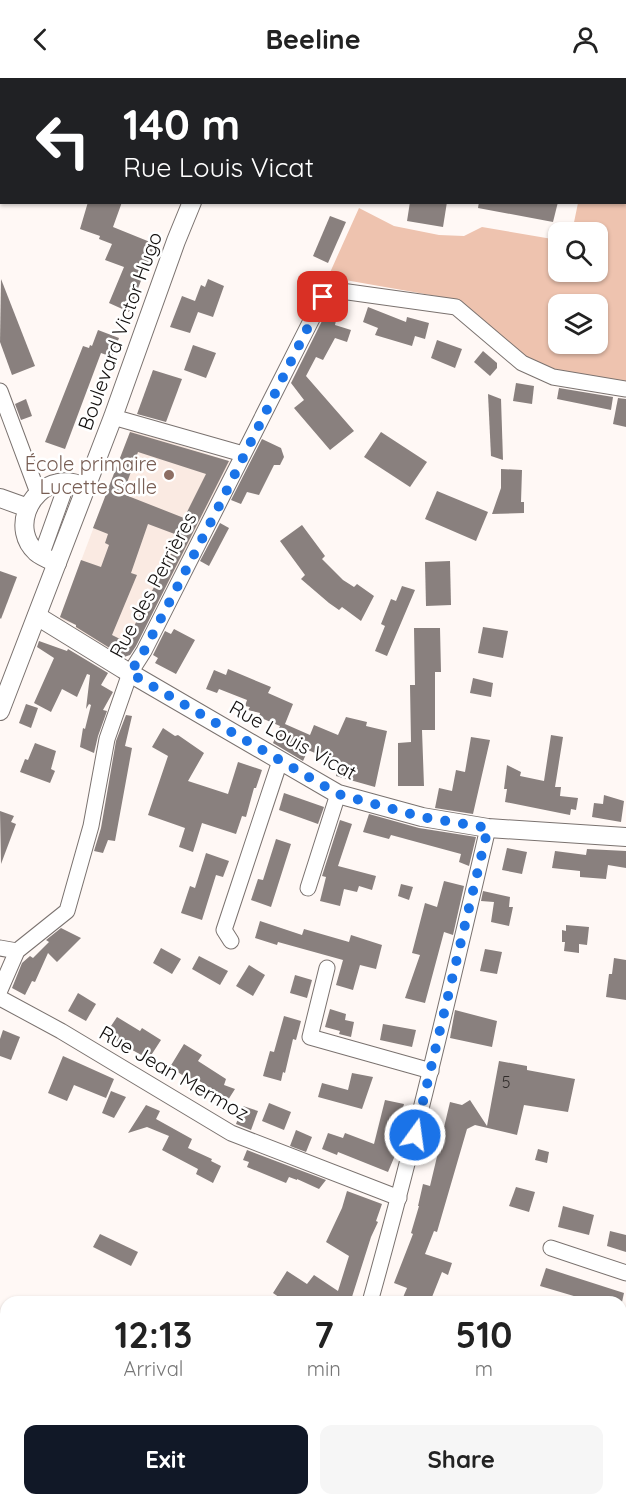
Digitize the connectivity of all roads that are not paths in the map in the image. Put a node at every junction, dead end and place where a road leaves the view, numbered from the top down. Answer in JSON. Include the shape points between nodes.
{"nodes":[{"id":1,"x":191,"y":204,"type":"edge"},
{"id":2,"x":626,"y":388,"type":"edge"},
{"id":3,"x":0,"y":391,"type":"edge"},
{"id":4,"x":113,"y":417,"type":"junction"},
{"id":5,"x":243,"y":454,"type":"junction"},
{"id":6,"x":77,"y":485,"type":"junction"},
{"id":7,"x":0,"y":498,"type":"edge"},
{"id":8,"x":33,"y":501,"type":"junction"},
{"id":9,"x":49,"y":560,"type":"junction"},
{"id":10,"x":37,"y":616,"type":"junction"},
{"id":11,"x":130,"y":673,"type":"junction"},
{"id":12,"x":0,"y":711,"type":"edge"},
{"id":13,"x":280,"y":761,"type":"junction"},
{"id":14,"x":338,"y":794,"type":"junction"},
{"id":15,"x":488,"y":828,"type":"junction"},
{"id":16,"x":626,"y":837,"type":"edge"},
{"id":17,"x":308,"y":888,"type":"dead end"},
{"id":18,"x":231,"y":942,"type":"dead end"},
{"id":19,"x":0,"y":948,"type":"edge"},
{"id":20,"x":17,"y":951,"type":"junction"},
{"id":21,"x":327,"y":968,"type":"dead end"},
{"id":22,"x":0,"y":990,"type":"edge"},
{"id":23,"x":0,"y":998,"type":"edge"},
{"id":24,"x":431,"y":1071,"type":"junction"},
{"id":25,"x":399,"y":1198,"type":"junction"},
{"id":26,"x":551,"y":1248,"type":"dead end"},
{"id":27,"x":626,"y":1273,"type":"edge"},
{"id":28,"x":372,"y":1296,"type":"edge"}],
"edges":[{"from":1,"to":4,"type":"street","name":"Boulevard Victor Hugo"},
{"from":2,"to":5,"type":"street","name":"Rue des Perrières","via":[[553,377],[522,363],[456,308],[341,291],[323,297]]},
{"from":3,"to":8,"type":"street"},
{"from":4,"to":5,"type":"street"},
{"from":4,"to":6,"type":"street","name":"Boulevard Victor Hugo"},
{"from":5,"to":11,"type":"street","name":"Rue des Perrières"},
{"from":6,"to":8,"type":"street","via":[[50,485]]},
{"from":6,"to":9,"type":"street","name":"Boulevard Victor Hugo"},
{"from":7,"to":8,"type":"street"},
{"from":8,"to":9,"type":"street","via":[[25,518],[26,534],[31,546]]},
{"from":9,"to":10,"type":"street","name":"Boulevard Victor Hugo"},
{"from":10,"to":11,"type":"street","name":"Rue Louis Vicat"},
{"from":10,"to":12,"type":"street","name":"Boulevard Victor Hugo"},
{"from":11,"to":13,"type":"street","name":"Rue Louis Vicat"},
{"from":11,"to":20,"type":"street","name":"Rue des Perrières","via":[[107,739],[91,826],[67,911]]},
{"from":13,"to":14,"type":"street","name":"Rue Louis Vicat"},
{"from":13,"to":18,"type":"street","via":[[224,930]]},
{"from":14,"to":15,"type":"street","name":"Rue Louis Vicat","via":[[422,817]]},
{"from":14,"to":17,"type":"street"},
{"from":15,"to":16,"type":"street","name":"Rue Louis Vicat"},
{"from":15,"to":24,"type":"street"},
{"from":19,"to":20,"type":"street"},
{"from":20,"to":22,"type":"street","name":"Rue des Perrières"},
{"from":21,"to":24,"type":"street","via":[[310,1037]]},
{"from":23,"to":25,"type":"street","name":"Rue Jean Mermoz","via":[[231,1133]]},
{"from":24,"to":25,"type":"street"},
{"from":25,"to":28,"type":"street"},
{"from":26,"to":27,"type":"street"}]}
